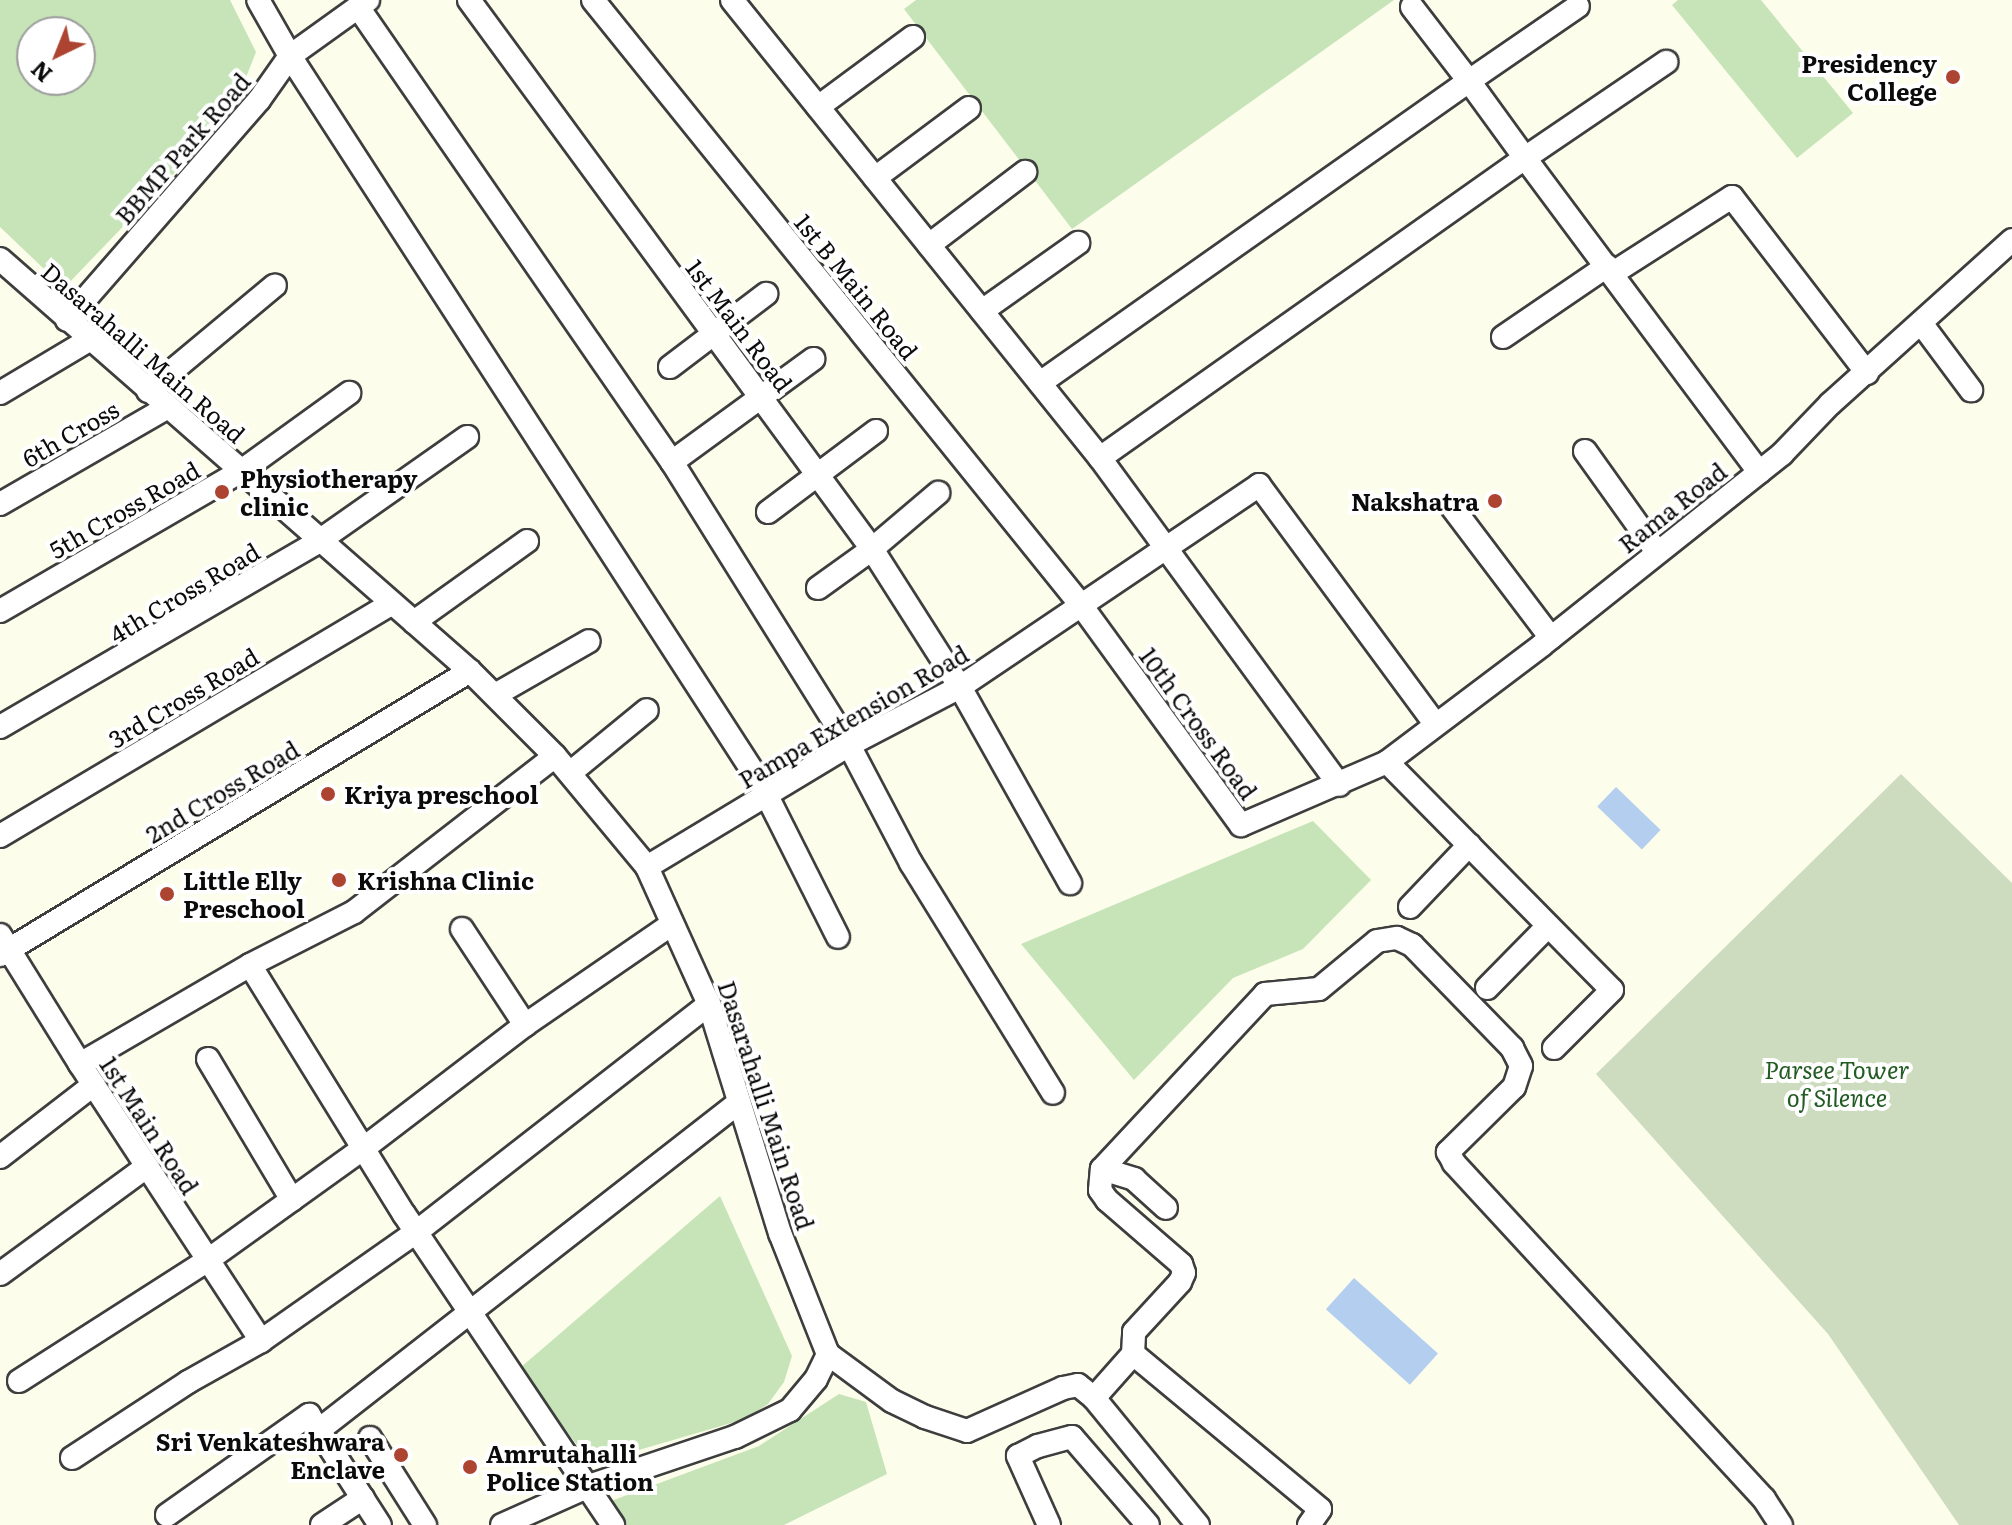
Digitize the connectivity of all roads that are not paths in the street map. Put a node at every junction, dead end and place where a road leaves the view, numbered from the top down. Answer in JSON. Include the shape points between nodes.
{"nodes":[{"id":1,"x":258,"y":0,"type":"edge"},
{"id":2,"x":469,"y":0,"type":"edge"},
{"id":3,"x":593,"y":0,"type":"edge"},
{"id":4,"x":732,"y":0,"type":"edge"},
{"id":5,"x":363,"y":3,"type":"edge"},
{"id":6,"x":1578,"y":6,"type":"dead end"},
{"id":7,"x":1412,"y":7,"type":"dead end"},
{"id":8,"x":913,"y":37,"type":"dead end"},
{"id":9,"x":290,"y":56,"type":"junction"},
{"id":10,"x":1666,"y":62,"type":"dead end"},
{"id":11,"x":1469,"y":81,"type":"junction"},
{"id":12,"x":818,"y":107,"type":"junction"},
{"id":13,"x":969,"y":108,"type":"dead end"},
{"id":14,"x":1525,"y":158,"type":"junction"},
{"id":15,"x":1025,"y":172,"type":"dead end"},
{"id":16,"x":875,"y":178,"type":"junction"},
{"id":17,"x":2012,"y":240,"type":"edge"},
{"id":18,"x":1078,"y":243,"type":"dead end"},
{"id":19,"x":929,"y":245,"type":"junction"},
{"id":20,"x":0,"y":259,"type":"edge"},
{"id":21,"x":1610,"y":269,"type":"junction"},
{"id":22,"x":9,"y":280,"type":"edge"},
{"id":23,"x":275,"y":285,"type":"dead end"},
{"id":24,"x":766,"y":294,"type":"dead end"},
{"id":25,"x":982,"y":311,"type":"junction"},
{"id":26,"x":67,"y":320,"type":"junction"},
{"id":27,"x":1921,"y":323,"type":"junction"},
{"id":28,"x":714,"y":334,"type":"junction"},
{"id":29,"x":1503,"y":337,"type":"dead end"},
{"id":30,"x":89,"y":340,"type":"junction"},
{"id":31,"x":813,"y":359,"type":"dead end"},
{"id":32,"x":670,"y":367,"type":"dead end"},
{"id":33,"x":1867,"y":373,"type":"junction"},
{"id":34,"x":1040,"y":383,"type":"junction"},
{"id":35,"x":1971,"y":390,"type":"dead end"},
{"id":36,"x":148,"y":391,"type":"junction"},
{"id":37,"x":0,"y":393,"type":"edge"},
{"id":38,"x":349,"y":393,"type":"dead end"},
{"id":39,"x":761,"y":396,"type":"junction"},
{"id":40,"x":166,"y":408,"type":"junction"},
{"id":41,"x":876,"y":431,"type":"dead end"},
{"id":42,"x":467,"y":437,"type":"dead end"},
{"id":43,"x":1585,"y":451,"type":"dead end"},
{"id":44,"x":1100,"y":458,"type":"junction"},
{"id":45,"x":672,"y":462,"type":"junction"},
{"id":46,"x":240,"y":472,"type":"junction"},
{"id":47,"x":1759,"y":472,"type":"junction"},
{"id":48,"x":819,"y":476,"type":"junction"},
{"id":49,"x":938,"y":493,"type":"dead end"},
{"id":50,"x":0,"y":504,"type":"edge"},
{"id":51,"x":1452,"y":507,"type":"dead end"},
{"id":52,"x":768,"y":512,"type":"dead end"},
{"id":53,"x":319,"y":541,"type":"junction"},
{"id":54,"x":527,"y":541,"type":"dead end"},
{"id":55,"x":1165,"y":548,"type":"junction"},
{"id":56,"x":872,"y":549,"type":"junction"},
{"id":57,"x":1657,"y":552,"type":"junction"},
{"id":58,"x":818,"y":588,"type":"dead end"},
{"id":59,"x":392,"y":603,"type":"junction"},
{"id":60,"x":1081,"y":605,"type":"junction"},
{"id":61,"x":0,"y":611,"type":"edge"},
{"id":62,"x":414,"y":622,"type":"junction"},
{"id":63,"x":1551,"y":638,"type":"junction"},
{"id":64,"x":589,"y":641,"type":"dead end"},
{"id":65,"x":470,"y":671,"type":"junction"},
{"id":66,"x":960,"y":687,"type":"junction"},
{"id":67,"x":495,"y":695,"type":"junction"},
{"id":68,"x":647,"y":710,"type":"dead end"},
{"id":69,"x":1435,"y":724,"type":"junction"},
{"id":70,"x":0,"y":727,"type":"edge"},
{"id":71,"x":849,"y":745,"type":"junction"},
{"id":72,"x":1387,"y":762,"type":"junction"},
{"id":73,"x":562,"y":764,"type":"junction"},
{"id":74,"x":1339,"y":785,"type":"junction"},
{"id":75,"x":766,"y":795,"type":"junction"},
{"id":76,"x":0,"y":836,"type":"edge"},
{"id":77,"x":1469,"y":845,"type":"junction"},
{"id":78,"x":647,"y":867,"type":"junction"},
{"id":79,"x":1070,"y":883,"type":"dead end"},
{"id":80,"x":1410,"y":907,"type":"dead end"},
{"id":81,"x":672,"y":924,"type":"junction"},
{"id":82,"x":1548,"y":926,"type":"junction"},
{"id":83,"x":462,"y":929,"type":"dead end"},
{"id":84,"x":838,"y":937,"type":"dead end"},
{"id":85,"x":3,"y":946,"type":"edge"},
{"id":86,"x":250,"y":965,"type":"junction"},
{"id":87,"x":1487,"y":988,"type":"dead end"},
{"id":88,"x":709,"y":1004,"type":"junction"},
{"id":89,"x":525,"y":1025,"type":"junction"},
{"id":90,"x":1554,"y":1048,"type":"dead end"},
{"id":91,"x":208,"y":1059,"type":"dead end"},
{"id":92,"x":80,"y":1064,"type":"junction"},
{"id":93,"x":93,"y":1085,"type":"junction"},
{"id":94,"x":1053,"y":1093,"type":"dead end"},
{"id":95,"x":738,"y":1103,"type":"junction"},
{"id":96,"x":364,"y":1148,"type":"junction"},
{"id":97,"x":0,"y":1157,"type":"edge"},
{"id":98,"x":146,"y":1167,"type":"junction"},
{"id":99,"x":1102,"y":1169,"type":"junction"},
{"id":100,"x":292,"y":1200,"type":"junction"},
{"id":101,"x":1166,"y":1208,"type":"dead end"},
{"id":102,"x":419,"y":1230,"type":"junction"},
{"id":103,"x":208,"y":1260,"type":"junction"},
{"id":104,"x":0,"y":1274,"type":"edge"},
{"id":105,"x":471,"y":1313,"type":"junction"},
{"id":106,"x":261,"y":1341,"type":"junction"},
{"id":107,"x":828,"y":1354,"type":"junction"},
{"id":108,"x":1133,"y":1354,"type":"junction"},
{"id":109,"x":19,"y":1381,"type":"dead end"},
{"id":110,"x":1094,"y":1398,"type":"junction"},
{"id":111,"x":314,"y":1422,"type":"junction"},
{"id":112,"x":370,"y":1438,"type":"dead end"},
{"id":113,"x":72,"y":1458,"type":"dead end"},
{"id":114,"x":589,"y":1486,"type":"junction"},
{"id":115,"x":363,"y":1498,"type":"junction"},
{"id":116,"x":167,"y":1515,"type":"dead end"},
{"id":117,"x":322,"y":1525,"type":"edge"},
{"id":118,"x":380,"y":1525,"type":"edge"},
{"id":119,"x":425,"y":1525,"type":"edge"},
{"id":120,"x":502,"y":1525,"type":"edge"},
{"id":121,"x":613,"y":1525,"type":"edge"},
{"id":122,"x":1049,"y":1525,"type":"edge"},
{"id":123,"x":1148,"y":1525,"type":"edge"},
{"id":124,"x":1198,"y":1525,"type":"edge"},
{"id":125,"x":1309,"y":1525,"type":"edge"},
{"id":126,"x":1781,"y":1525,"type":"edge"}],
"edges":[{"from":1,"to":9,"type":"street"},
{"from":2,"to":28,"type":"street","name":"1st Main Road"},
{"from":3,"to":60,"type":"street","name":"1st B Main Road"},
{"from":4,"to":12,"type":"street"},
{"from":5,"to":9,"type":"street","name":"BBMP Park Road"},
{"from":5,"to":45,"type":"street"},
{"from":6,"to":11,"type":"street"},
{"from":7,"to":11,"type":"street"},
{"from":8,"to":12,"type":"street"},
{"from":9,"to":26,"type":"street","name":"BBMP Park Road","via":[[259,100]]},
{"from":9,"to":75,"type":"street"},
{"from":10,"to":14,"type":"street"},
{"from":11,"to":14,"type":"street"},
{"from":11,"to":34,"type":"street"},
{"from":12,"to":16,"type":"street"},
{"from":13,"to":16,"type":"street"},
{"from":14,"to":21,"type":"street"},
{"from":14,"to":44,"type":"street"},
{"from":15,"to":19,"type":"street"},
{"from":16,"to":19,"type":"street"},
{"from":17,"to":27,"type":"street","name":"Rama Road"},
{"from":18,"to":25,"type":"street"},
{"from":19,"to":25,"type":"street"},
{"from":20,"to":22,"type":"street","name":"Dasarahalli Main Road"},
{"from":21,"to":29,"type":"street"},
{"from":21,"to":33,"type":"street","via":[[1732,197]]},
{"from":21,"to":47,"type":"street"},
{"from":22,"to":26,"type":"street","name":"Dasarahalli Main Road"},
{"from":23,"to":36,"type":"street"},
{"from":24,"to":28,"type":"street"},
{"from":25,"to":34,"type":"street"},
{"from":26,"to":30,"type":"street","name":"Dasarahalli Main Road"},
{"from":27,"to":33,"type":"street","name":"Rama Road"},
{"from":27,"to":35,"type":"street"},
{"from":28,"to":32,"type":"street"},
{"from":28,"to":39,"type":"street","name":"1st Main Road"},
{"from":30,"to":36,"type":"street","name":"Dasarahalli Main Road"},
{"from":30,"to":37,"type":"street"},
{"from":31,"to":39,"type":"street"},
{"from":33,"to":47,"type":"street","name":"Rama Road"},
{"from":34,"to":44,"type":"street"},
{"from":36,"to":40,"type":"street","name":"Dasarahalli Main Road"},
{"from":38,"to":46,"type":"street","name":"5th Cross Road"},
{"from":39,"to":45,"type":"street"},
{"from":39,"to":48,"type":"street","name":"1st Main Road"},
{"from":40,"to":46,"type":"street","name":"Dasarahalli Main Road"},
{"from":40,"to":50,"type":"street","name":"6th Cross"},
{"from":41,"to":48,"type":"street"},
{"from":42,"to":53,"type":"street","name":"4th Cross Road"},
{"from":43,"to":57,"type":"street"},
{"from":44,"to":55,"type":"street"},
{"from":45,"to":71,"type":"street"},
{"from":46,"to":53,"type":"street","name":"Dasarahalli Main Road"},
{"from":46,"to":61,"type":"street","name":"5th Cross Road"},
{"from":47,"to":57,"type":"street","name":"Rama Road"},
{"from":48,"to":52,"type":"street"},
{"from":48,"to":56,"type":"street","name":"1st Main Road"},
{"from":49,"to":56,"type":"street"},
{"from":51,"to":63,"type":"street"},
{"from":53,"to":59,"type":"street","name":"Dasarahalli Main Road"},
{"from":53,"to":70,"type":"street","name":"4th Cross Road"},
{"from":54,"to":62,"type":"street"},
{"from":55,"to":60,"type":"street","name":"Pampa Extension Road"},
{"from":55,"to":69,"type":"street","name":"Pampa Extension Road","via":[[1259,485]]},
{"from":55,"to":74,"type":"street"},
{"from":56,"to":58,"type":"street"},
{"from":56,"to":66,"type":"street","name":"1st Main Road"},
{"from":57,"to":63,"type":"street","name":"Rama Road"},
{"from":59,"to":62,"type":"street","name":"Dasarahalli Main Road"},
{"from":59,"to":76,"type":"street","name":"3rd Cross Road"},
{"from":60,"to":66,"type":"street","name":"Pampa Extension Road"},
{"from":60,"to":74,"type":"street","name":"10th Cross Road","via":[[1241,825]]},
{"from":62,"to":65,"type":"street","name":"Dasarahalli Main Road"},
{"from":63,"to":69,"type":"street","name":"Rama Road"},
{"from":64,"to":67,"type":"street"},
{"from":65,"to":67,"type":"street","name":"Dasarahalli Main Road"},
{"from":65,"to":85,"type":"street","name":"2nd Cross Road"},
{"from":66,"to":71,"type":"street","name":"Pampa Extension Road"},
{"from":66,"to":79,"type":"street","name":"1st Main Road"},
{"from":67,"to":73,"type":"street","name":"Dasarahalli Main Road"},
{"from":68,"to":73,"type":"street"},
{"from":69,"to":72,"type":"street","name":"Rama Road"},
{"from":71,"to":75,"type":"street","name":"Pampa Extension Road"},
{"from":71,"to":94,"type":"street","via":[[911,863]]},
{"from":72,"to":74,"type":"street","name":"Rama Road"},
{"from":72,"to":77,"type":"street"},
{"from":73,"to":78,"type":"street","name":"Dasarahalli Main Road"},
{"from":73,"to":86,"type":"street","via":[[354,912]]},
{"from":75,"to":78,"type":"street","name":"Pampa Extension Road"},
{"from":75,"to":84,"type":"street"},
{"from":77,"to":80,"type":"street"},
{"from":77,"to":82,"type":"street"},
{"from":78,"to":81,"type":"street","name":"Dasarahalli Main Road"},
{"from":81,"to":88,"type":"street","name":"Dasarahalli Main Road"},
{"from":81,"to":89,"type":"street"},
{"from":82,"to":87,"type":"street"},
{"from":82,"to":90,"type":"street","via":[[1612,990]]},
{"from":83,"to":89,"type":"street"},
{"from":85,"to":92,"type":"street","name":"1st Main Road"},
{"from":86,"to":92,"type":"street"},
{"from":86,"to":96,"type":"street"},
{"from":88,"to":95,"type":"street","name":"Dasarahalli Main Road"},
{"from":88,"to":102,"type":"street"},
{"from":89,"to":96,"type":"street"},
{"from":91,"to":100,"type":"street"},
{"from":92,"to":93,"type":"street","name":"1st Main Road"},
{"from":93,"to":97,"type":"street"},
{"from":93,"to":98,"type":"street","name":"1st Main Road"},
{"from":95,"to":105,"type":"street"},
{"from":95,"to":107,"type":"street","name":"Dasarahalli Main Road","via":[[780,1233]]},
{"from":96,"to":100,"type":"street"},
{"from":96,"to":102,"type":"street"},
{"from":98,"to":103,"type":"street","name":"1st Main Road"},
{"from":98,"to":104,"type":"street"},
{"from":99,"to":101,"type":"street","via":[[1134,1179]]},
{"from":99,"to":108,"type":"street","via":[[1100,1190],[1107,1200],[1181,1264],[1184,1273],[1134,1332]]},
{"from":99,"to":126,"type":"street","via":[[1265,994],[1319,989],[1377,941],[1397,938],[1412,945],[1512,1048],[1521,1066],[1514,1087],[1454,1143],[1448,1152],[1454,1163],[1764,1499]]},
{"from":100,"to":103,"type":"street"},
{"from":102,"to":105,"type":"street"},
{"from":102,"to":106,"type":"street"},
{"from":103,"to":106,"type":"street","name":"1st Main Road"},
{"from":103,"to":109,"type":"street"},
{"from":105,"to":111,"type":"street"},
{"from":105,"to":114,"type":"street"},
{"from":106,"to":113,"type":"street"},
{"from":107,"to":110,"type":"street","via":[[892,1401],[967,1431],[1063,1388],[1078,1385]]},
{"from":107,"to":114,"type":"street","via":[[816,1379],[790,1410],[735,1437]]},
{"from":108,"to":110,"type":"street"},
{"from":108,"to":125,"type":"street","via":[[1320,1509]]},
{"from":110,"to":124,"type":"street"},
{"from":111,"to":115,"type":"street"},
{"from":111,"to":116,"type":"street"},
{"from":112,"to":119,"type":"street"},
{"from":114,"to":120,"type":"street"},
{"from":114,"to":121,"type":"street"},
{"from":115,"to":117,"type":"street"},
{"from":115,"to":118,"type":"street"},
{"from":122,"to":123,"type":"street","via":[[1018,1456],[1072,1437]]}]}
